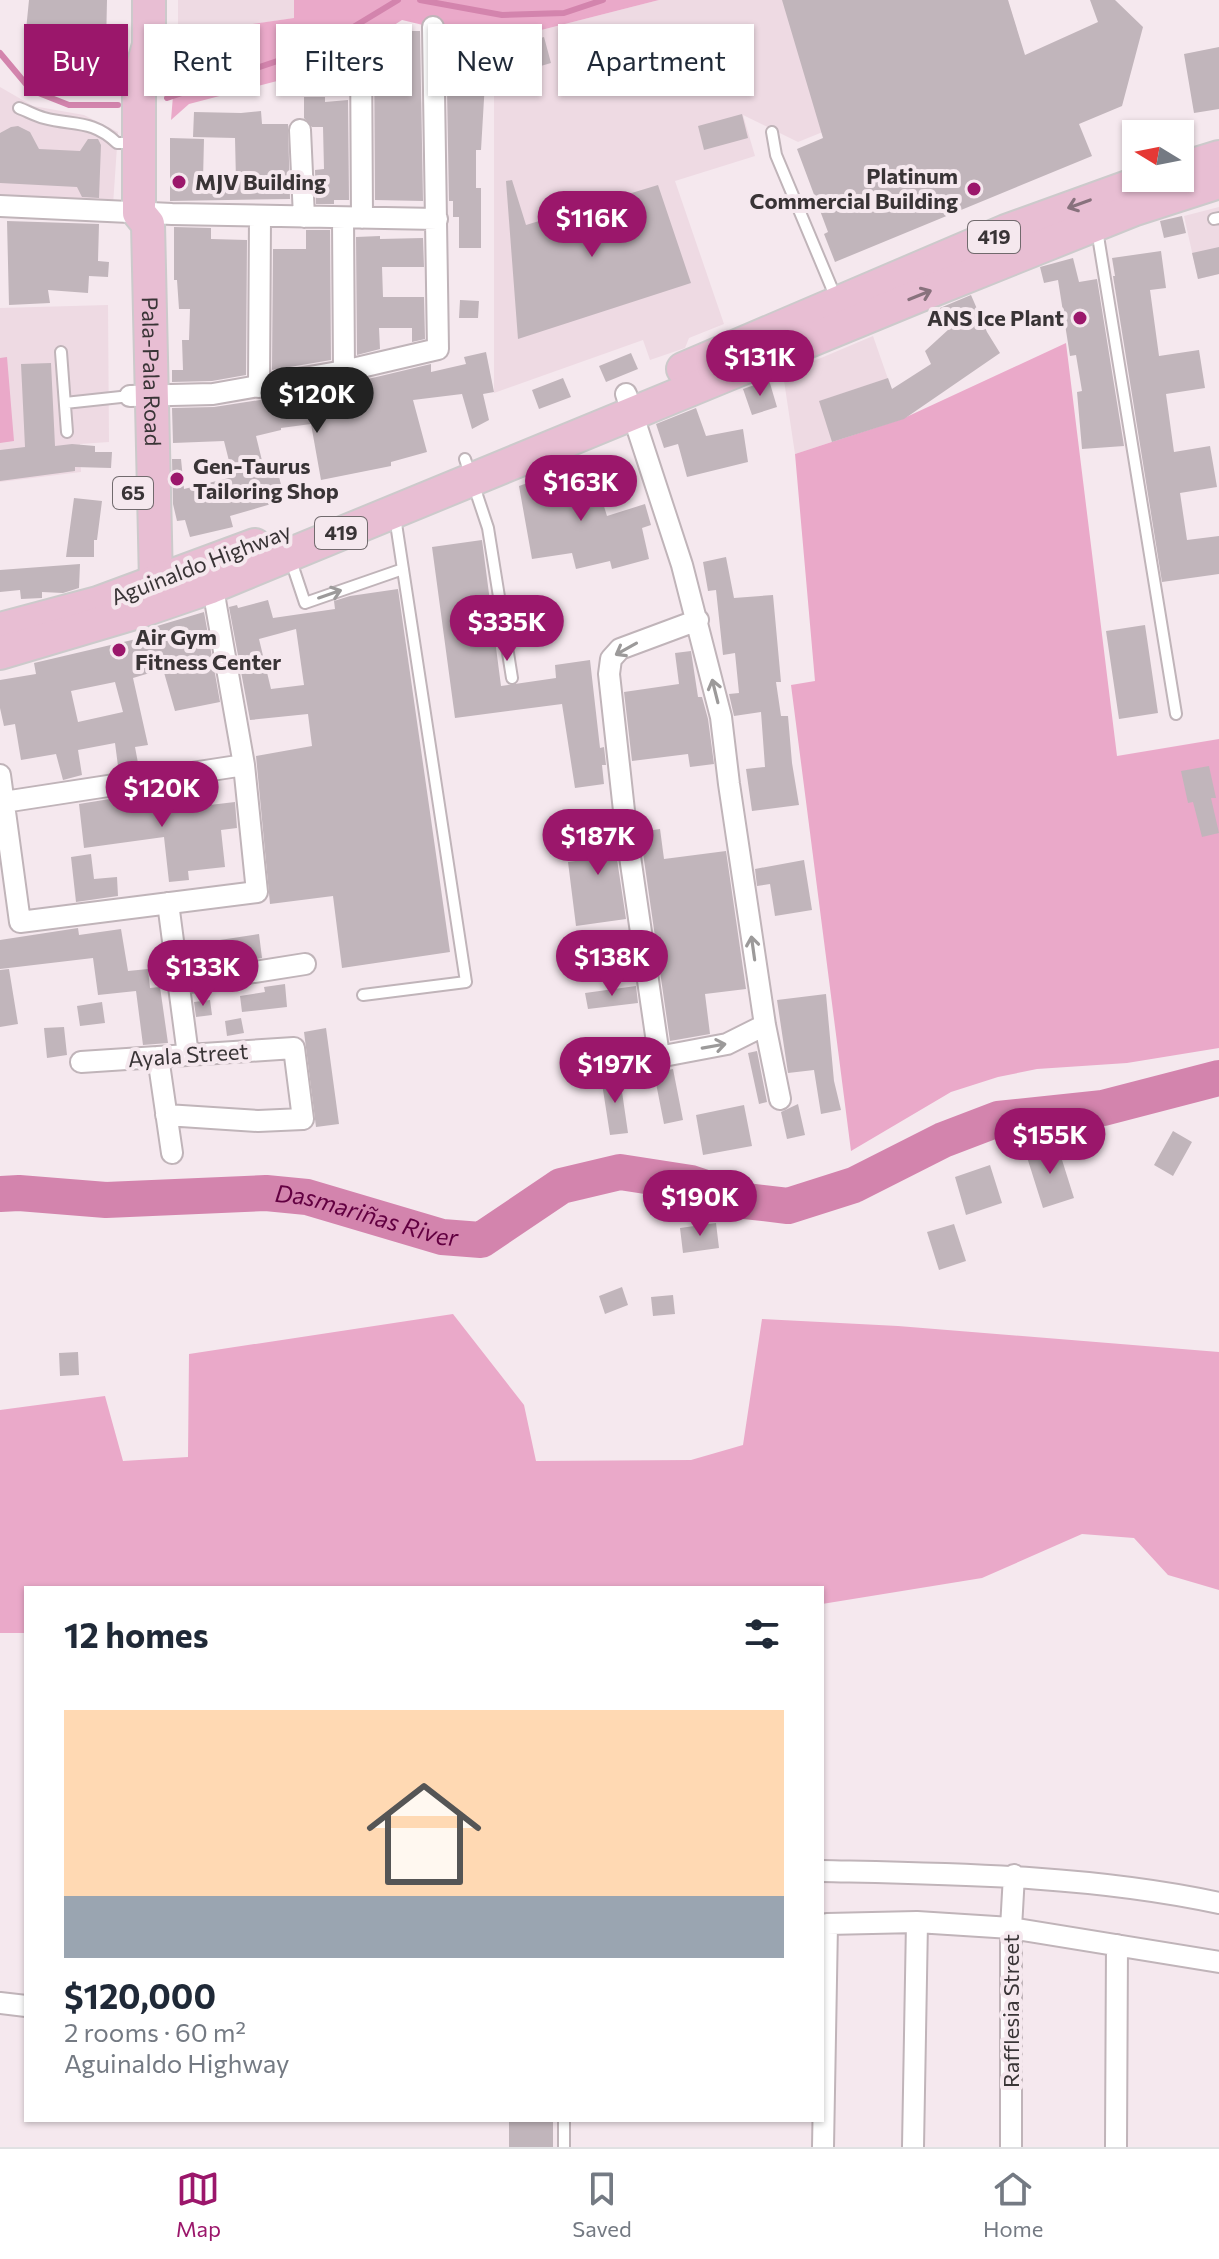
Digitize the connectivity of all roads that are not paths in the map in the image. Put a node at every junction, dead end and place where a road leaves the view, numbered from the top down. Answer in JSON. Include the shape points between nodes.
{"nodes":[{"id":1,"x":128,"y":0,"type":"edge"},
{"id":2,"x":149,"y":0,"type":"edge"},
{"id":3,"x":139,"y":80,"type":"junction"},
{"id":4,"x":359,"y":96,"type":"edge"},
{"id":5,"x":434,"y":96,"type":"edge"},
{"id":6,"x":19,"y":108,"type":"dead end"},
{"id":7,"x":300,"y":130,"type":"dead end"},
{"id":8,"x":772,"y":132,"type":"dead end"},
{"id":9,"x":139,"y":137,"type":"junction"},
{"id":10,"x":1219,"y":157,"type":"edge"},
{"id":11,"x":1194,"y":165,"type":"edge"},
{"id":12,"x":1219,"y":182,"type":"edge"},
{"id":13,"x":1194,"y":185,"type":"edge"},
{"id":14,"x":1136,"y":192,"type":"edge"},
{"id":15,"x":1138,"y":192,"type":"edge"},
{"id":16,"x":0,"y":206,"type":"edge"},
{"id":17,"x":139,"y":213,"type":"junction"},
{"id":18,"x":260,"y":216,"type":"junction"},
{"id":19,"x":304,"y":217,"type":"junction"},
{"id":20,"x":353,"y":218,"type":"junction"},
{"id":21,"x":437,"y":219,"type":"junction"},
{"id":22,"x":1096,"y":225,"type":"junction"},
{"id":23,"x":843,"y":315,"type":"junction"},
{"id":24,"x":61,"y":352,"type":"dead end"},
{"id":25,"x":344,"y":371,"type":"junction"},
{"id":26,"x":259,"y":387,"type":"junction"},
{"id":27,"x":140,"y":396,"type":"junction"},
{"id":28,"x":65,"y":403,"type":"junction"},
{"id":29,"x":630,"y":403,"type":"junction"},
{"id":30,"x":67,"y":432,"type":"dead end"},
{"id":31,"x":468,"y":469,"type":"junction"},
{"id":32,"x":394,"y":511,"type":"junction"},
{"id":33,"x":289,"y":554,"type":"junction"},
{"id":34,"x":403,"y":569,"type":"junction"},
{"id":35,"x":211,"y":587,"type":"junction"},
{"id":36,"x":147,"y":593,"type":"junction"},
{"id":37,"x":698,"y":620,"type":"junction"},
{"id":38,"x":0,"y":629,"type":"edge"},
{"id":39,"x":0,"y":653,"type":"edge"},
{"id":40,"x":512,"y":678,"type":"dead end"},
{"id":41,"x":1176,"y":714,"type":"dead end"},
{"id":42,"x":244,"y":765,"type":"junction"},
{"id":43,"x":0,"y":775,"type":"edge"},
{"id":44,"x":4,"y":802,"type":"junction"},
{"id":45,"x":168,"y":903,"type":"junction"},
{"id":46,"x":305,"y":964,"type":"dead end"},
{"id":47,"x":178,"y":984,"type":"junction"},
{"id":48,"x":363,"y":995,"type":"dead end"},
{"id":49,"x":765,"y":1025,"type":"junction"},
{"id":50,"x":188,"y":1055,"type":"junction"},
{"id":51,"x":659,"y":1056,"type":"junction"},
{"id":52,"x":158,"y":1057,"type":"junction"},
{"id":53,"x":81,"y":1062,"type":"dead end"},
{"id":54,"x":616,"y":1065,"type":"dead end"},
{"id":55,"x":780,"y":1099,"type":"dead end"},
{"id":56,"x":166,"y":1115,"type":"junction"},
{"id":57,"x":172,"y":1153,"type":"dead end"},
{"id":58,"x":824,"y":1871,"type":"edge"},
{"id":59,"x":1014,"y":1875,"type":"junction"},
{"id":60,"x":1219,"y":1903,"type":"edge"},
{"id":61,"x":917,"y":1922,"type":"junction"},
{"id":62,"x":1011,"y":1928,"type":"junction"},
{"id":63,"x":1117,"y":1945,"type":"junction"},
{"id":64,"x":1219,"y":1962,"type":"edge"},
{"id":65,"x":0,"y":2003,"type":"edge"},
{"id":66,"x":24,"y":2006,"type":"edge"},
{"id":67,"x":824,"y":2091,"type":"edge"},
{"id":68,"x":564,"y":2122,"type":"edge"},
{"id":69,"x":823,"y":2122,"type":"edge"},
{"id":70,"x":564,"y":2147,"type":"edge"},
{"id":71,"x":823,"y":2147,"type":"edge"},
{"id":72,"x":913,"y":2147,"type":"edge"},
{"id":73,"x":1011,"y":2147,"type":"edge"},
{"id":74,"x":1116,"y":2147,"type":"edge"}],
"edges":[{"from":1,"to":3,"type":"main road","name":"Pala-Pala Road","number":"65","via":[[128,42]]},
{"from":2,"to":3,"type":"main road","name":"Pala-Pala Road","number":"65","via":[[149,45]]},
{"from":3,"to":9,"type":"main road","name":"Pala-Pala Road","number":"65"},
{"from":4,"to":20,"type":"street"},
{"from":5,"to":21,"type":"street"},
{"from":6,"to":9,"type":"lane","via":[[43,118],[85,123],[117,143]]},
{"from":7,"to":19,"type":"street"},
{"from":8,"to":23,"type":"lane","via":[[776,155]]},
{"from":9,"to":17,"type":"main road","name":"Pala-Pala Road","number":"65"},
{"from":10,"to":11,"type":"main road"},
{"from":12,"to":13,"type":"main road","name":"Aguinaldo Highway","number":"419"},
{"from":14,"to":23,"type":"main road","name":"Aguinaldo Highway","number":"419","one_way":true,"via":[[1006,231]]},
{"from":15,"to":22,"type":"main road","name":"Aguinaldo Highway","number":"419"},
{"from":16,"to":17,"type":"street"},
{"from":17,"to":18,"type":"street"},
{"from":17,"to":27,"type":"main road","name":"Pala-Pala Road","number":"65","via":[[128,225]]},
{"from":18,"to":19,"type":"street"},
{"from":18,"to":26,"type":"street"},
{"from":19,"to":20,"type":"street"},
{"from":20,"to":21,"type":"street"},
{"from":20,"to":25,"type":"street"},
{"from":21,"to":25,"type":"street","via":[[438,349]]},
{"from":23,"to":22,"type":"main road","name":"Aguinaldo Highway","number":"419","one_way":true},
{"from":22,"to":41,"type":"lane"},
{"from":23,"to":29,"type":"main road","name":"Aguinaldo Highway","number":"419"},
{"from":24,"to":28,"type":"lane"},
{"from":25,"to":26,"type":"street"},
{"from":26,"to":27,"type":"street"},
{"from":27,"to":28,"type":"lane"},
{"from":27,"to":36,"type":"main road","name":"Pala-Pala Road","number":"65"},
{"from":28,"to":30,"type":"lane"},
{"from":29,"to":31,"type":"main road","name":"Aguinaldo Highway","number":"419"},
{"from":29,"to":37,"type":"street"},
{"from":31,"to":32,"type":"main road","name":"Aguinaldo Highway","number":"419"},
{"from":31,"to":36,"type":"main road","name":"Aguinaldo Highway","number":"419","via":[[219,559]]},
{"from":31,"to":40,"type":"lane","via":[[488,528]]},
{"from":32,"to":33,"type":"main road","name":"Aguinaldo Highway","number":"419"},
{"from":32,"to":34,"type":"lane"},
{"from":33,"to":34,"type":"lane","one_way":true,"via":[[305,603]]},
{"from":33,"to":35,"type":"main road","name":"Aguinaldo Highway","number":"419"},
{"from":34,"to":48,"type":"lane","via":[[466,982]]},
{"from":35,"to":36,"type":"main road","name":"Aguinaldo Highway","number":"419"},
{"from":35,"to":42,"type":"street"},
{"from":36,"to":38,"type":"main road","name":"Aguinaldo Highway","number":"419"},
{"from":36,"to":39,"type":"main road","name":"Aguinaldo Highway","number":"419"},
{"from":49,"to":37,"type":"street","one_way":true,"via":[[721,717]]},
{"from":37,"to":51,"type":"street","one_way":true,"via":[[620,649],[611,659],[609,674]]},
{"from":42,"to":44,"type":"street"},
{"from":42,"to":45,"type":"street","via":[[257,892]]},
{"from":43,"to":44,"type":"street"},
{"from":44,"to":45,"type":"street","via":[[20,922]]},
{"from":45,"to":47,"type":"street"},
{"from":46,"to":47,"type":"street"},
{"from":47,"to":50,"type":"street"},
{"from":51,"to":49,"type":"street","one_way":true,"via":[[727,1044]]},
{"from":49,"to":55,"type":"street"},
{"from":50,"to":52,"type":"street","name":"Ayala Street"},
{"from":50,"to":56,"type":"street","name":"Ayala Street","via":[[294,1048],[303,1119]]},
{"from":51,"to":54,"type":"street"},
{"from":52,"to":53,"type":"street","name":"Ayala Street"},
{"from":52,"to":56,"type":"street"},
{"from":56,"to":57,"type":"street"},
{"from":58,"to":59,"type":"street"},
{"from":59,"to":60,"type":"street","via":[[1158,1890]]},
{"from":59,"to":62,"type":"street","name":"Rafflesia Street"},
{"from":61,"to":62,"type":"street"},
{"from":61,"to":67,"type":"street","via":[[827,1924]]},
{"from":61,"to":72,"type":"street"},
{"from":62,"to":63,"type":"street"},
{"from":62,"to":73,"type":"street","name":"Rafflesia Street"},
{"from":63,"to":64,"type":"street"},
{"from":63,"to":74,"type":"street"},
{"from":65,"to":66,"type":"street"},
{"from":68,"to":70,"type":"lane"},
{"from":69,"to":71,"type":"street"}]}
